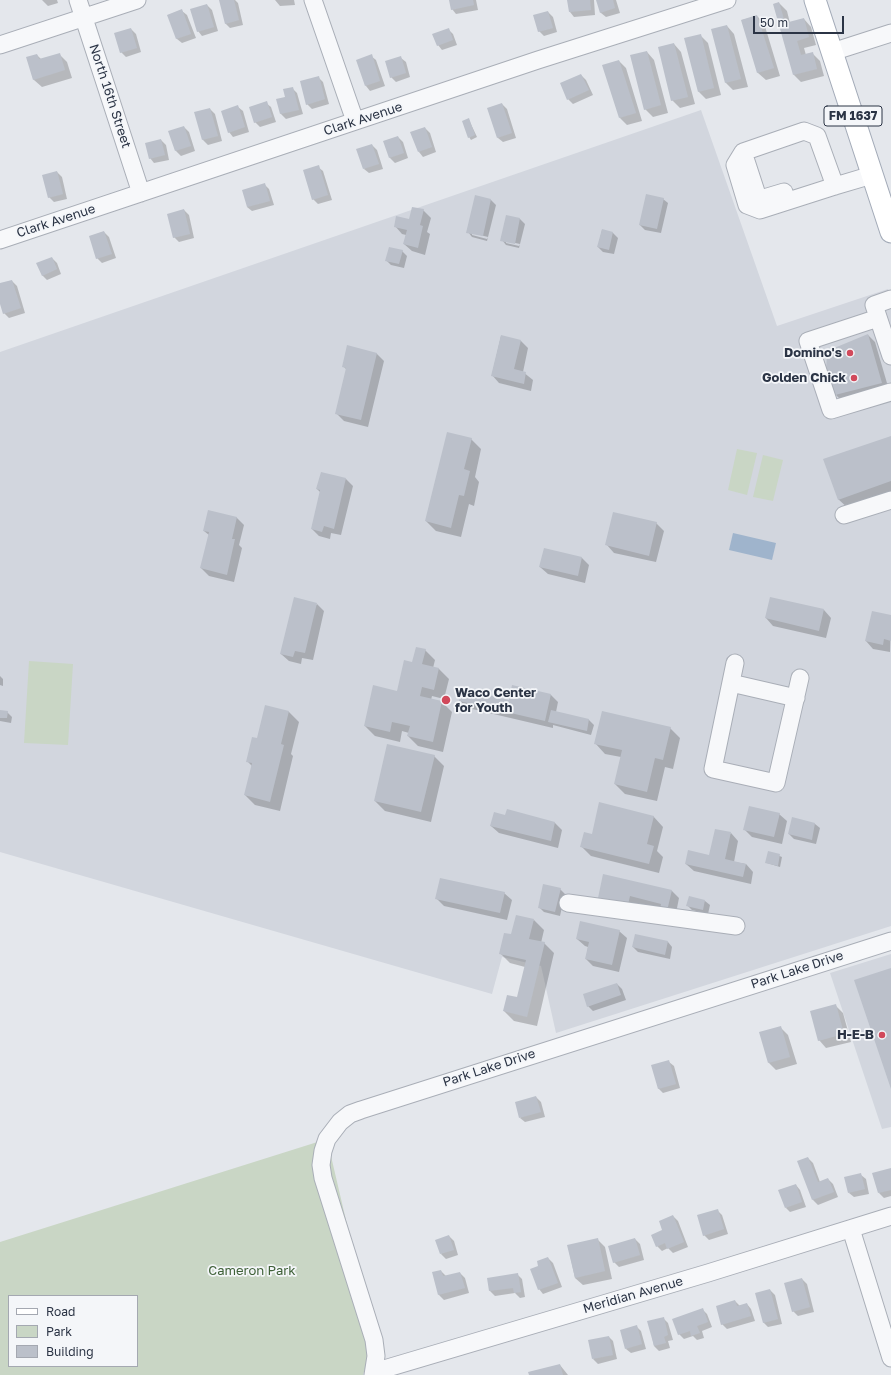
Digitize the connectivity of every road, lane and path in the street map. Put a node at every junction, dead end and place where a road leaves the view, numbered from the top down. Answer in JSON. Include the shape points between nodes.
{"nodes":[{"id":1,"x":78,"y":0,"type":"edge"},
{"id":2,"x":137,"y":0,"type":"edge"},
{"id":3,"x":313,"y":0,"type":"edge"},
{"id":4,"x":727,"y":0,"type":"edge"},
{"id":5,"x":815,"y":0,"type":"edge"},
{"id":6,"x":84,"y":18,"type":"junction"},
{"id":7,"x":891,"y":33,"type":"edge"},
{"id":8,"x":0,"y":45,"type":"edge"},
{"id":9,"x":832,"y":52,"type":"junction"},
{"id":10,"x":355,"y":121,"type":"junction"},
{"id":11,"x":872,"y":175,"type":"junction"},
{"id":12,"x":833,"y":182,"type":"junction"},
{"id":13,"x":141,"y":193,"type":"junction"},
{"id":14,"x":891,"y":232,"type":"edge"},
{"id":15,"x":0,"y":240,"type":"edge"},
{"id":16,"x":891,"y":299,"type":"edge"},
{"id":17,"x":878,"y":318,"type":"junction"},
{"id":18,"x":891,"y":356,"type":"edge"},
{"id":19,"x":891,"y":392,"type":"edge"},
{"id":20,"x":891,"y":500,"type":"edge"},
{"id":21,"x":844,"y":515,"type":"dead end"},
{"id":22,"x":735,"y":663,"type":"dead end"},
{"id":23,"x":800,"y":678,"type":"dead end"},
{"id":24,"x":731,"y":683,"type":"junction"},
{"id":25,"x":796,"y":698,"type":"junction"},
{"id":26,"x":568,"y":903,"type":"dead end"},
{"id":27,"x":736,"y":926,"type":"dead end"},
{"id":28,"x":891,"y":941,"type":"edge"},
{"id":29,"x":891,"y":1216,"type":"edge"},
{"id":30,"x":851,"y":1229,"type":"junction"},
{"id":31,"x":891,"y":1358,"type":"edge"},
{"id":32,"x":374,"y":1373,"type":"edge"}],
"edges":[{"from":1,"to":6,"type":"street","name":"North 16th Street"},
{"from":2,"to":6,"type":"street"},
{"from":3,"to":10,"type":"street"},
{"from":4,"to":10,"type":"street","name":"Clark Avenue"},
{"from":5,"to":9,"type":"main road","number":"FM 1637"},
{"from":6,"to":8,"type":"street"},
{"from":6,"to":13,"type":"street","name":"North 16th Street"},
{"from":7,"to":9,"type":"street"},
{"from":9,"to":11,"type":"main road","number":"FM 1637"},
{"from":10,"to":13,"type":"street","name":"Clark Avenue"},
{"from":11,"to":12,"type":"street"},
{"from":11,"to":14,"type":"main road","number":"FM 1637"},
{"from":12,"to":12,"type":"street","via":[[760,210],[747,205],[735,165],[743,152],[804,131],[817,136]]},
{"from":13,"to":15,"type":"street","name":"Clark Avenue"},
{"from":16,"to":17,"type":"street","via":[[874,305]]},
{"from":17,"to":18,"type":"street"},
{"from":17,"to":19,"type":"street","via":[[808,341],[831,410]]},
{"from":20,"to":21,"type":"street"},
{"from":22,"to":24,"type":"street"},
{"from":23,"to":25,"type":"street"},
{"from":24,"to":25,"type":"street"},
{"from":24,"to":25,"type":"street","via":[[713,769],[776,783]]},
{"from":26,"to":27,"type":"street"},
{"from":28,"to":32,"type":"street","name":"Park Lake Drive","via":[[361,1110],[340,1122],[330,1135],[323,1151],[322,1173],[374,1340]]},
{"from":29,"to":30,"type":"street","name":"Meridian Avenue"},
{"from":30,"to":31,"type":"street"},
{"from":30,"to":32,"type":"street","name":"Meridian Avenue"}]}
